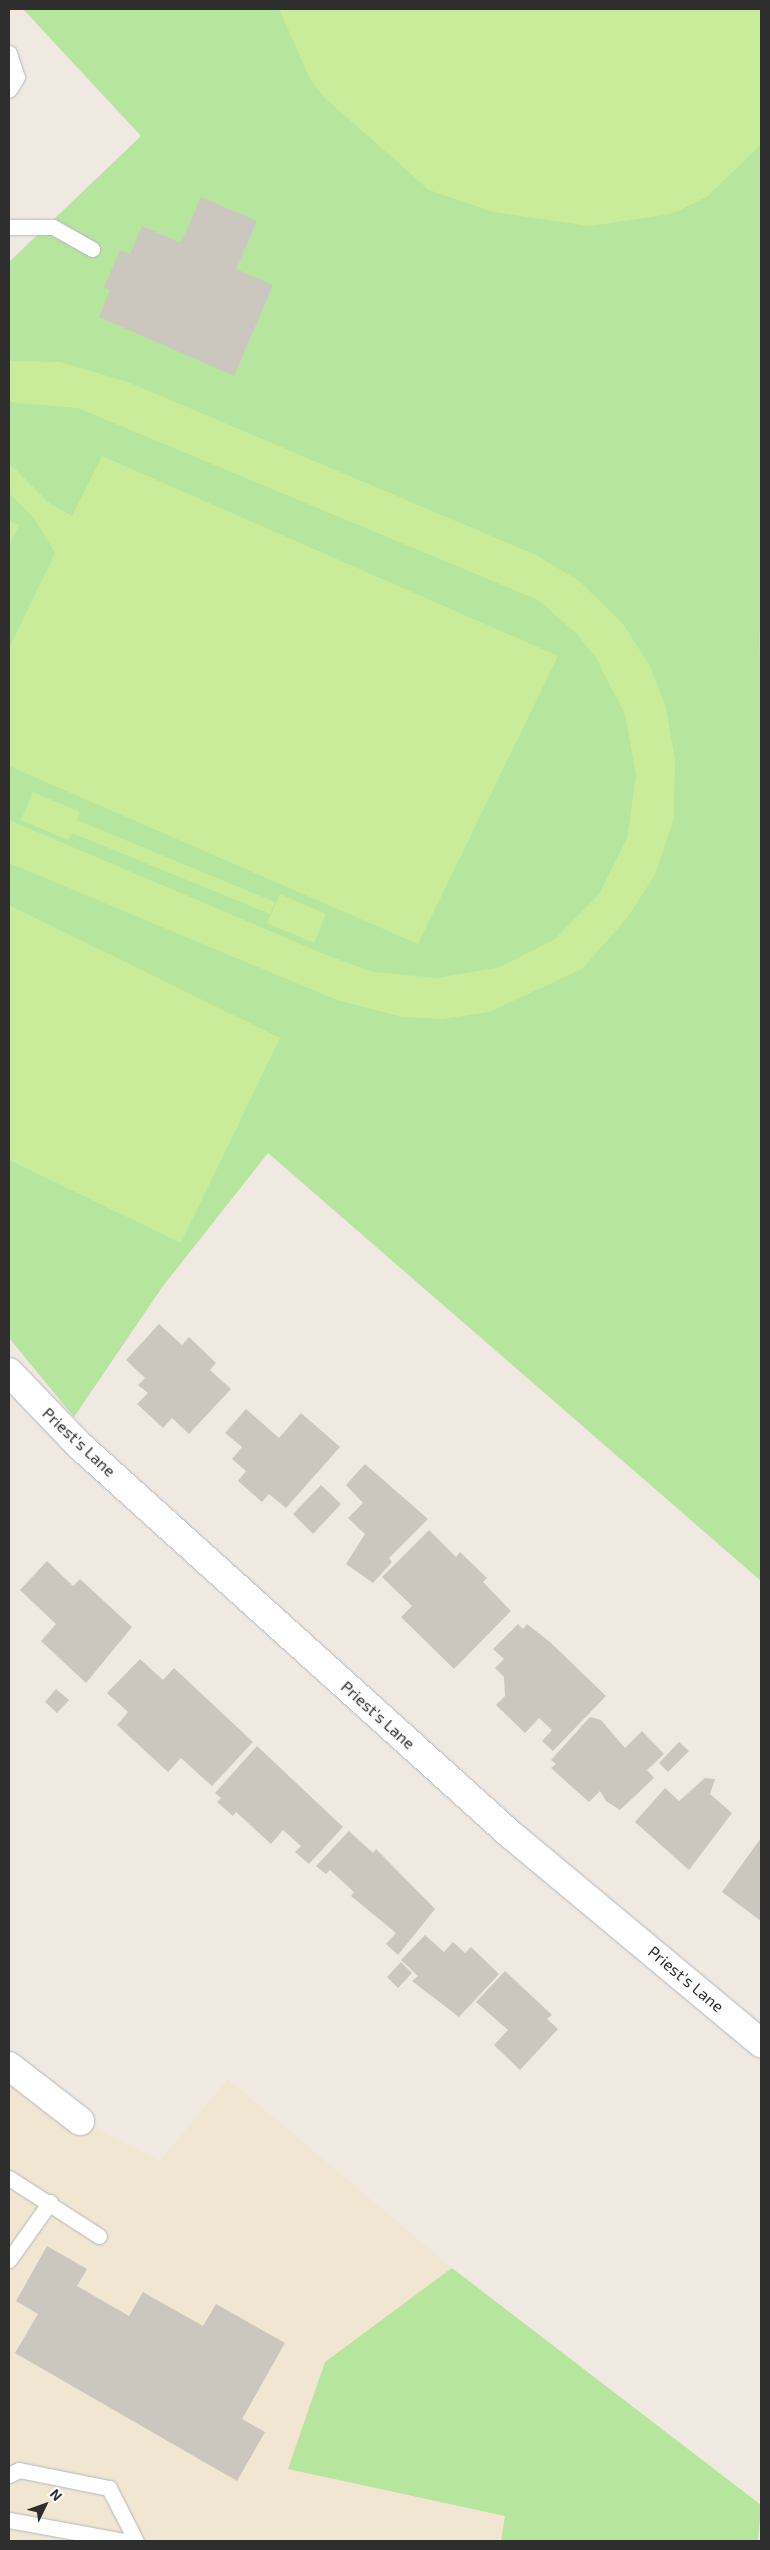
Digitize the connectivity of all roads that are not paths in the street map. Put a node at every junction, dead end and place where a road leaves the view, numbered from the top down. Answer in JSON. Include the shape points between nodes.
{"nodes":[{"id":1,"x":9,"y":53,"type":"edge"},
{"id":2,"x":9,"y":90,"type":"edge"},
{"id":3,"x":9,"y":227,"type":"edge"},
{"id":4,"x":92,"y":249,"type":"dead end"},
{"id":5,"x":9,"y":1372,"type":"edge"},
{"id":6,"x":761,"y":2043,"type":"edge"},
{"id":7,"x":9,"y":2066,"type":"edge"},
{"id":8,"x":80,"y":2121,"type":"dead end"},
{"id":9,"x":9,"y":2178,"type":"edge"},
{"id":10,"x":50,"y":2202,"type":"junction"},
{"id":11,"x":99,"y":2236,"type":"dead end"},
{"id":12,"x":9,"y":2260,"type":"edge"},
{"id":13,"x":9,"y":2475,"type":"edge"},
{"id":14,"x":9,"y":2520,"type":"edge"},
{"id":15,"x":126,"y":2541,"type":"edge"},
{"id":16,"x":136,"y":2541,"type":"edge"}],
"edges":[{"from":1,"to":2,"type":"lane","via":[[17,77]]},
{"from":3,"to":4,"type":"lane","via":[[53,227]]},
{"from":5,"to":6,"type":"street","name":"Priest's Lane","via":[[79,1445],[510,1834]]},
{"from":7,"to":8,"type":"street"},
{"from":9,"to":10,"type":"lane"},
{"from":10,"to":11,"type":"lane"},
{"from":10,"to":12,"type":"lane"},
{"from":13,"to":16,"type":"lane","via":[[19,2470],[109,2488]]},
{"from":14,"to":15,"type":"lane"}]}
